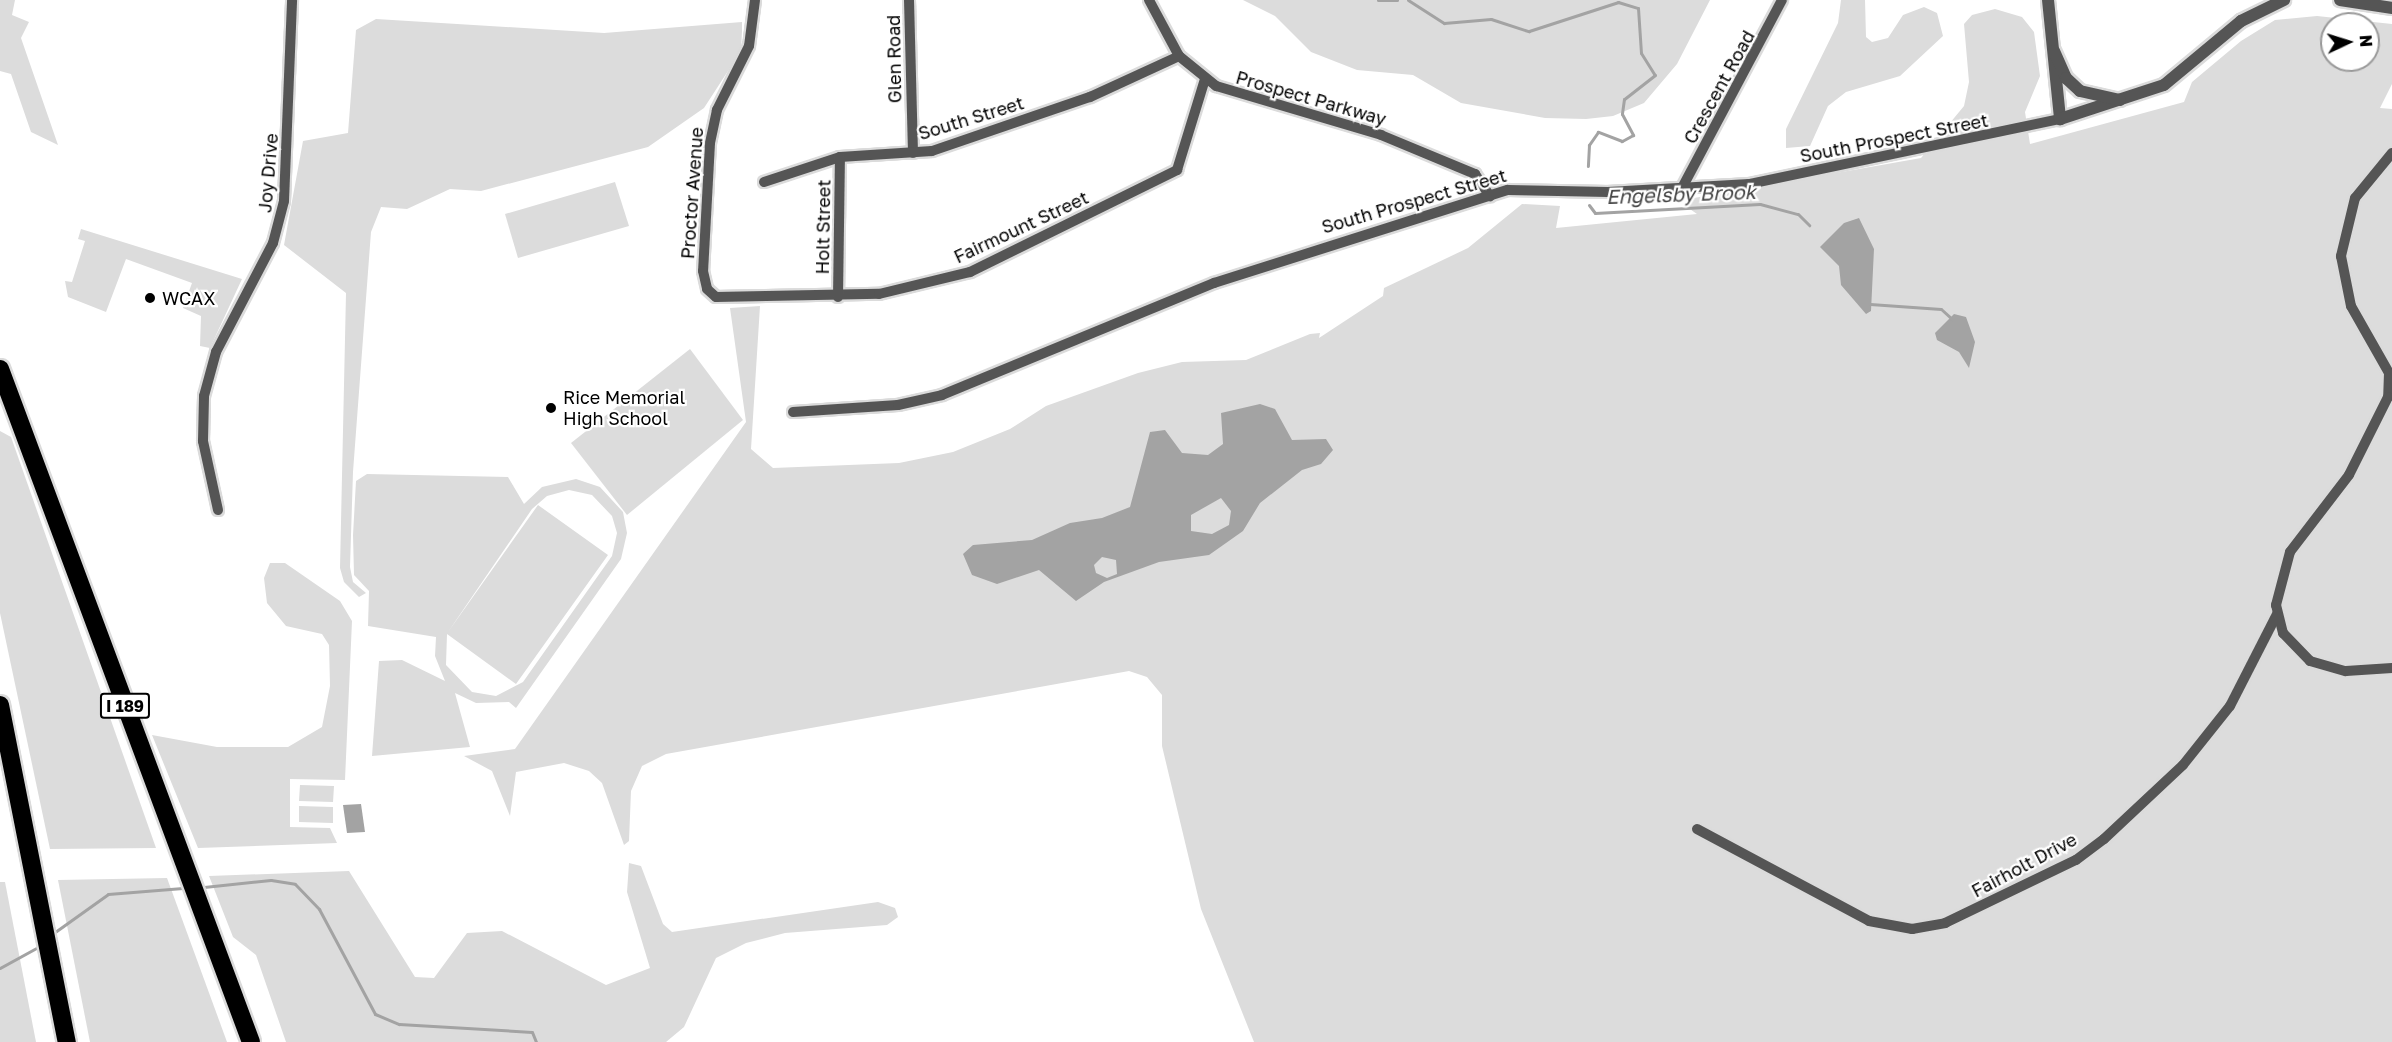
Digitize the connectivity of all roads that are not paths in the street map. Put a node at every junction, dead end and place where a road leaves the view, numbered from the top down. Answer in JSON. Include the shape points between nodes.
{"nodes":[{"id":1,"x":292,"y":0,"type":"edge"},
{"id":2,"x":754,"y":0,"type":"edge"},
{"id":3,"x":909,"y":0,"type":"edge"},
{"id":4,"x":1149,"y":0,"type":"edge"},
{"id":5,"x":1782,"y":0,"type":"edge"},
{"id":6,"x":2048,"y":0,"type":"edge"},
{"id":7,"x":2284,"y":0,"type":"edge"},
{"id":8,"x":2340,"y":0,"type":"edge"},
{"id":9,"x":2392,"y":8,"type":"edge"},
{"id":10,"x":2052,"y":45,"type":"junction"},
{"id":11,"x":1179,"y":56,"type":"junction"},
{"id":12,"x":1205,"y":79,"type":"junction"},
{"id":13,"x":2125,"y":101,"type":"junction"},
{"id":14,"x":2060,"y":119,"type":"junction"},
{"id":15,"x":913,"y":153,"type":"junction"},
{"id":16,"x":2392,"y":153,"type":"edge"},
{"id":17,"x":840,"y":157,"type":"junction"},
{"id":18,"x":764,"y":182,"type":"dead end"},
{"id":19,"x":1682,"y":188,"type":"junction"},
{"id":20,"x":1490,"y":196,"type":"junction"},
{"id":21,"x":707,"y":289,"type":"joint"},
{"id":22,"x":838,"y":297,"type":"junction"},
{"id":23,"x":0,"y":369,"type":"edge"},
{"id":24,"x":793,"y":412,"type":"dead end"},
{"id":25,"x":218,"y":510,"type":"dead end"},
{"id":26,"x":2277,"y":614,"type":"junction"},
{"id":27,"x":2392,"y":668,"type":"edge"},
{"id":28,"x":0,"y":705,"type":"edge"},
{"id":29,"x":1697,"y":829,"type":"dead end"},
{"id":30,"x":67,"y":1042,"type":"edge"},
{"id":31,"x":251,"y":1042,"type":"edge"}],
"edges":[{"from":1,"to":25,"type":"street","name":"Joy Drive","via":[[283,210],[266,259],[216,352],[204,396],[202,441]]},
{"from":2,"to":21,"type":"street","name":"Proctor Avenue","via":[[749,46],[713,122],[703,271]]},
{"from":3,"to":15,"type":"street","name":"Glen Road"},
{"from":4,"to":11,"type":"street","name":"Prospect Parkway"},
{"from":5,"to":19,"type":"street","name":"Crescent Road"},
{"from":6,"to":10,"type":"street"},
{"from":7,"to":13,"type":"street","name":"South Prospect Street","via":[[2241,21],[2164,85]]},
{"from":8,"to":9,"type":"street"},
{"from":10,"to":13,"type":"street","via":[[2066,78],[2080,91]]},
{"from":10,"to":14,"type":"street"},
{"from":11,"to":12,"type":"street","name":"Prospect Parkway"},
{"from":11,"to":15,"type":"street","name":"South Street","via":[[1090,97],[948,146]]},
{"from":12,"to":20,"type":"street","name":"Prospect Parkway","via":[[1244,98],[1390,139],[1479,176]]},
{"from":12,"to":22,"type":"street","name":"Fairmount Street","via":[[1177,170],[970,272],[879,294]]},
{"from":13,"to":14,"type":"street","name":"South Prospect Street"},
{"from":14,"to":19,"type":"street","name":"South Prospect Street","via":[[1816,172]]},
{"from":15,"to":17,"type":"street","name":"South Street"},
{"from":16,"to":26,"type":"street","via":[[2355,198],[2341,246],[2344,284],[2386,366],[2388,396],[2349,475],[2290,552],[2277,587]]},
{"from":17,"to":18,"type":"street","name":"South Street"},
{"from":17,"to":22,"type":"street","name":"Holt Street"},
{"from":19,"to":20,"type":"street","name":"South Prospect Street","via":[[1517,189]]},
{"from":20,"to":24,"type":"street","name":"South Prospect Street","via":[[1214,283],[932,398]]},
{"from":21,"to":22,"type":"street","name":"Fairmount Street","via":[[732,298]]},
{"from":23,"to":31,"type":"highway","number":"I 189"},
{"from":26,"to":27,"type":"street","via":[[2288,642],[2319,665],[2346,671]]},
{"from":26,"to":29,"type":"street","name":"Fairholt Drive","via":[[2230,706],[2183,765],[2104,839],[2076,860],[1945,923],[1912,929],[1869,921]]},
{"from":28,"to":30,"type":"highway"}]}
